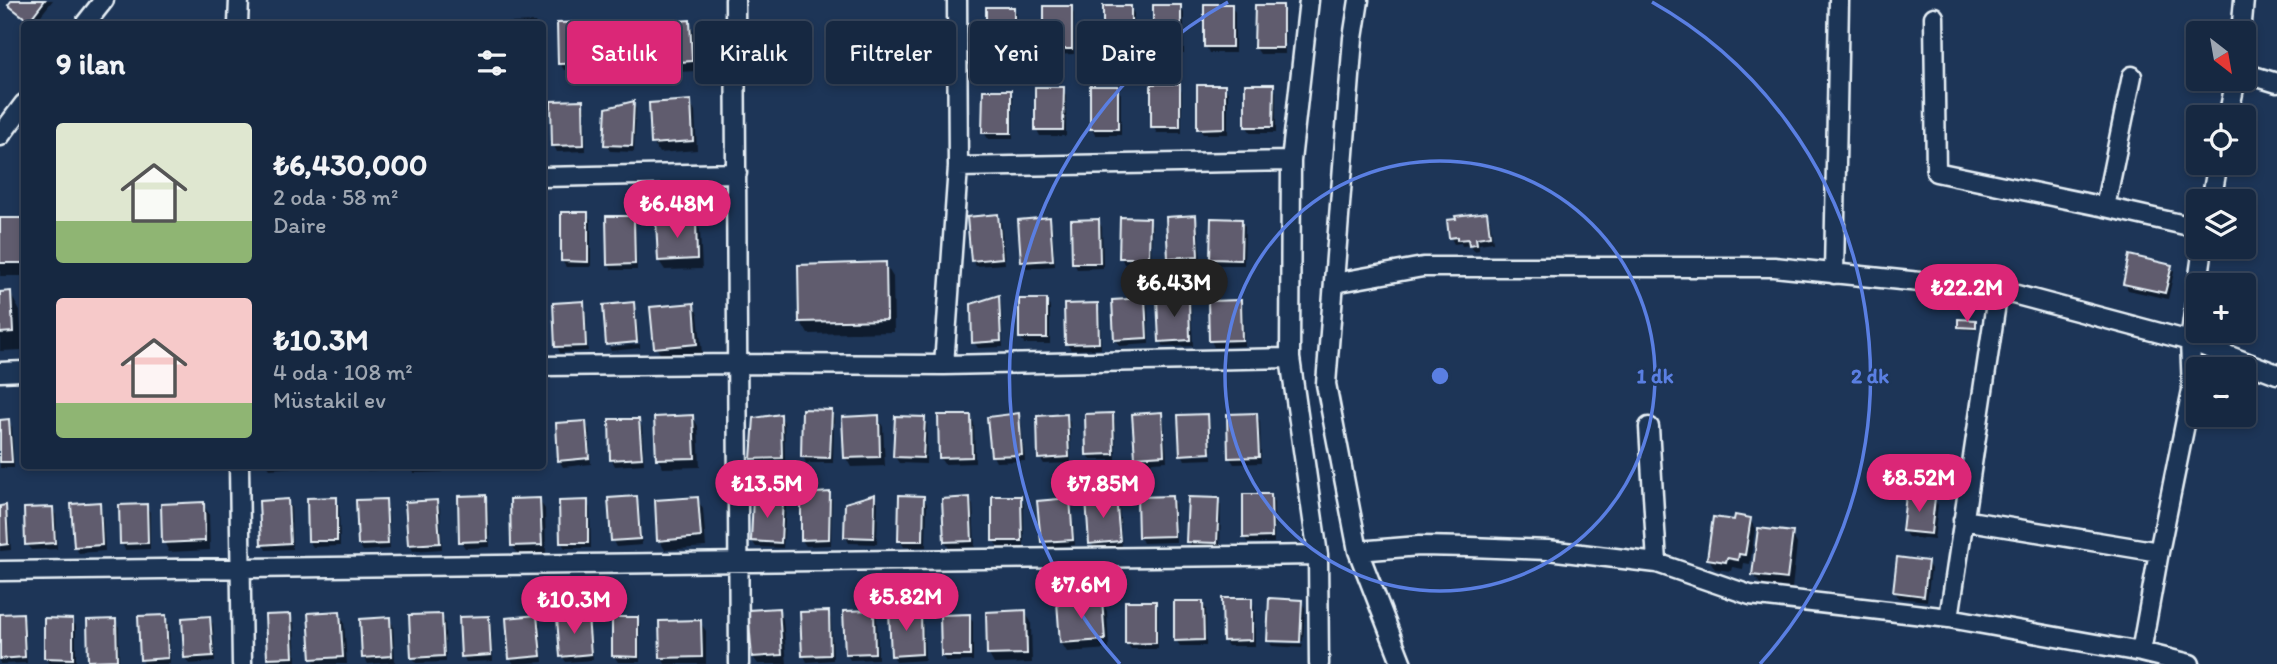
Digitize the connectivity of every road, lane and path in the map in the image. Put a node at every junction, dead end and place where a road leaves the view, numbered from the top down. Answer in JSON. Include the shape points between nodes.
{"nodes":[{"id":1,"x":104,"y":0,"type":"edge"},
{"id":2,"x":239,"y":0,"type":"edge"},
{"id":3,"x":735,"y":0,"type":"edge"},
{"id":4,"x":957,"y":0,"type":"edge"},
{"id":5,"x":1309,"y":0,"type":"edge"},
{"id":6,"x":1359,"y":0,"type":"edge"},
{"id":7,"x":1839,"y":0,"type":"edge"},
{"id":8,"x":2244,"y":0,"type":"edge"},
{"id":9,"x":1934,"y":18,"type":"dead end"},
{"id":10,"x":87,"y":21,"type":"edge"},
{"id":11,"x":237,"y":21,"type":"edge"},
{"id":12,"x":2242,"y":21,"type":"edge"},
{"id":13,"x":2132,"y":76,"type":"dead end"},
{"id":14,"x":2256,"y":77,"type":"edge"},
{"id":15,"x":2277,"y":83,"type":"edge"},
{"id":16,"x":21,"y":108,"type":"edge"},
{"id":17,"x":0,"y":136,"type":"edge"},
{"id":18,"x":1290,"y":161,"type":"junction"},
{"id":19,"x":958,"y":167,"type":"junction"},
{"id":20,"x":737,"y":173,"type":"junction"},
{"id":21,"x":546,"y":177,"type":"edge"},
{"id":22,"x":2105,"y":206,"type":"junction"},
{"id":23,"x":2186,"y":225,"type":"edge"},
{"id":24,"x":1834,"y":274,"type":"junction"},
{"id":25,"x":1334,"y":283,"type":"junction"},
{"id":26,"x":1998,"y":290,"type":"junction"},
{"id":27,"x":2186,"y":340,"type":"edge"},
{"id":28,"x":2190,"y":343,"type":"edge"},
{"id":29,"x":2195,"y":343,"type":"edge"},
{"id":30,"x":1290,"y":358,"type":"junction"},
{"id":31,"x":737,"y":364,"type":"junction"},
{"id":32,"x":944,"y":365,"type":"junction"},
{"id":33,"x":546,"y":366,"type":"edge"},
{"id":34,"x":21,"y":371,"type":"edge"},
{"id":35,"x":0,"y":372,"type":"edge"},
{"id":36,"x":2277,"y":374,"type":"edge"},
{"id":37,"x":1649,"y":427,"type":"dead end"},
{"id":38,"x":239,"y":469,"type":"edge"},
{"id":39,"x":1964,"y":520,"type":"junction"},
{"id":40,"x":1358,"y":551,"type":"junction"},
{"id":41,"x":2159,"y":552,"type":"junction"},
{"id":42,"x":1318,"y":555,"type":"junction"},
{"id":43,"x":738,"y":562,"type":"junction"},
{"id":44,"x":1657,"y":563,"type":"junction"},
{"id":45,"x":240,"y":568,"type":"junction"},
{"id":46,"x":0,"y":571,"type":"edge"},
{"id":47,"x":1949,"y":618,"type":"junction"},
{"id":48,"x":2141,"y":652,"type":"junction"},
{"id":49,"x":242,"y":664,"type":"edge"},
{"id":50,"x":739,"y":664,"type":"edge"},
{"id":51,"x":1320,"y":664,"type":"edge"},
{"id":52,"x":1402,"y":664,"type":"edge"},
{"id":53,"x":2190,"y":664,"type":"edge"}],
"edges":[{"from":1,"to":10,"type":"street"},
{"from":2,"to":11,"type":"street"},
{"from":3,"to":20,"type":"street"},
{"from":4,"to":19,"type":"street"},
{"from":5,"to":18,"type":"street"},
{"from":6,"to":25,"type":"street"},
{"from":7,"to":24,"type":"street"},
{"from":8,"to":12,"type":"street"},
{"from":9,"to":22,"type":"street","via":[[1936,172]]},
{"from":13,"to":22,"type":"street"},
{"from":14,"to":15,"type":"street"},
{"from":16,"to":17,"type":"street"},
{"from":18,"to":19,"type":"street"},
{"from":18,"to":30,"type":"street"},
{"from":19,"to":32,"type":"street"},
{"from":20,"to":21,"type":"street"},
{"from":20,"to":31,"type":"street"},
{"from":22,"to":23,"type":"street"},
{"from":24,"to":25,"type":"street","via":[[1774,268],[1423,267]]},
{"from":24,"to":26,"type":"street"},
{"from":25,"to":40,"type":"street","via":[[1326,384]]},
{"from":26,"to":27,"type":"street"},
{"from":26,"to":39,"type":"street"},
{"from":28,"to":41,"type":"street","via":[[2192,390]]},
{"from":29,"to":36,"type":"street"},
{"from":30,"to":32,"type":"street"},
{"from":30,"to":42,"type":"street"},
{"from":31,"to":32,"type":"street"},
{"from":31,"to":33,"type":"street"},
{"from":31,"to":43,"type":"street"},
{"from":34,"to":35,"type":"street"},
{"from":37,"to":44,"type":"street"},
{"from":38,"to":45,"type":"street"},
{"from":39,"to":41,"type":"street"},
{"from":39,"to":47,"type":"street"},
{"from":40,"to":44,"type":"street","via":[[1419,546],[1548,550]]},
{"from":40,"to":52,"type":"street"},
{"from":41,"to":48,"type":"street"},
{"from":42,"to":43,"type":"street"},
{"from":42,"to":51,"type":"street"},
{"from":43,"to":45,"type":"street"},
{"from":43,"to":50,"type":"street"},
{"from":44,"to":47,"type":"street","via":[[1750,595]]},
{"from":45,"to":46,"type":"street"},
{"from":45,"to":49,"type":"street"},
{"from":47,"to":48,"type":"street"},
{"from":48,"to":53,"type":"street"}]}
